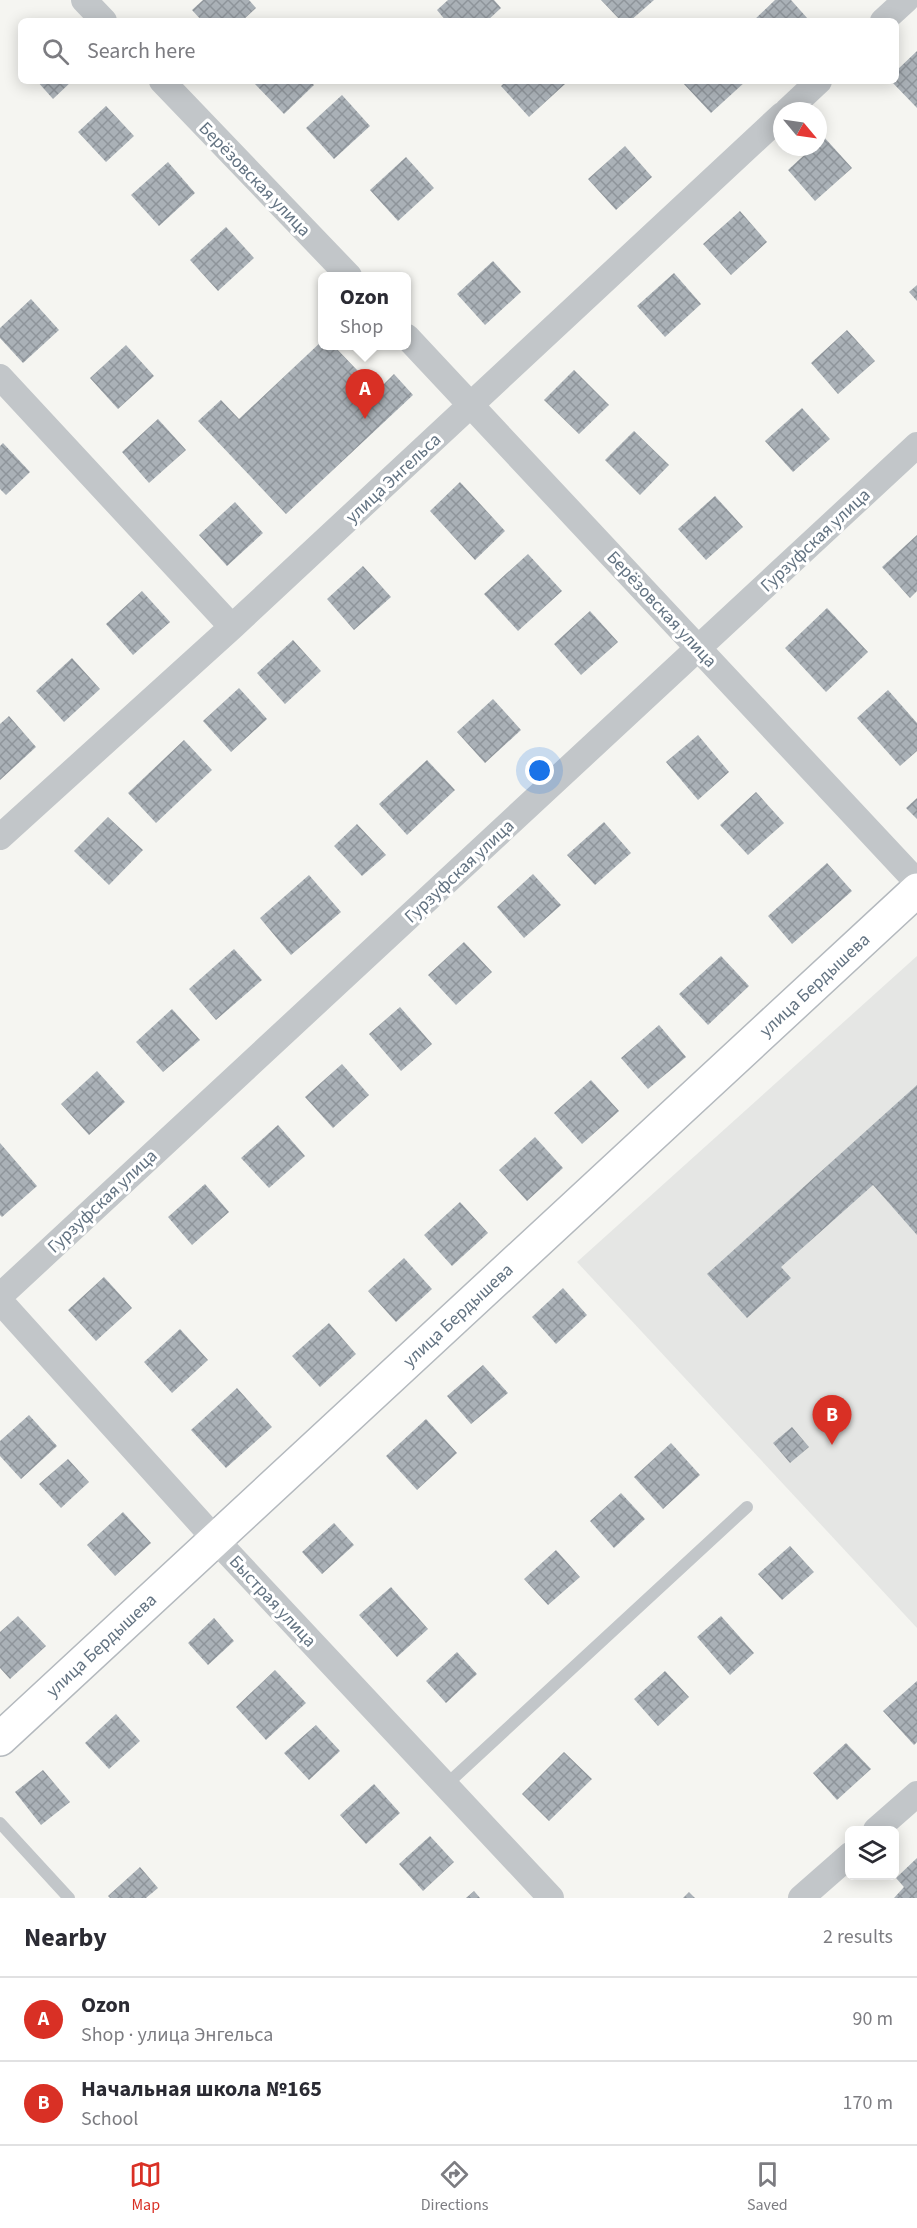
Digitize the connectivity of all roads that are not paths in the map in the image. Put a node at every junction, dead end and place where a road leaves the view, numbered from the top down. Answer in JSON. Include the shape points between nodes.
{"nodes":[{"id":1,"x":84,"y":0,"type":"edge"},
{"id":2,"x":906,"y":0,"type":"edge"},
{"id":3,"x":101,"y":18,"type":"edge"},
{"id":4,"x":886,"y":18,"type":"edge"},
{"id":5,"x":165,"y":84,"type":"edge"},
{"id":6,"x":816,"y":84,"type":"edge"},
{"id":7,"x":797,"y":102,"type":"edge"},
{"id":8,"x":773,"y":123,"type":"edge"},
{"id":9,"x":345,"y":272,"type":"edge"},
{"id":10,"x":411,"y":341,"type":"edge"},
{"id":11,"x":0,"y":377,"type":"edge"},
{"id":12,"x":472,"y":405,"type":"junction"},
{"id":13,"x":917,"y":445,"type":"edge"},
{"id":14,"x":232,"y":627,"type":"junction"},
{"id":15,"x":699,"y":649,"type":"junction"},
{"id":16,"x":0,"y":836,"type":"edge"},
{"id":17,"x":917,"y":882,"type":"edge"},
{"id":18,"x":917,"y":890,"type":"edge"},
{"id":19,"x":0,"y":1296,"type":"edge"},
{"id":20,"x":0,"y":1301,"type":"edge"},
{"id":21,"x":747,"y":1507,"type":"dead end"},
{"id":22,"x":215,"y":1539,"type":"junction"},
{"id":23,"x":0,"y":1740,"type":"edge"},
{"id":24,"x":447,"y":1785,"type":"junction"},
{"id":25,"x":917,"y":1795,"type":"edge"},
{"id":26,"x":0,"y":1823,"type":"edge"},
{"id":27,"x":881,"y":1826,"type":"edge"},
{"id":28,"x":845,"y":1859,"type":"edge"},
{"id":29,"x":69,"y":1898,"type":"edge"},
{"id":30,"x":551,"y":1898,"type":"edge"},
{"id":31,"x":801,"y":1898,"type":"edge"}],
"edges":[{"from":1,"to":3,"type":"street"},
{"from":2,"to":4,"type":"street"},
{"from":5,"to":9,"type":"street","name":"Берёзовская улица"},
{"from":6,"to":7,"type":"street"},
{"from":8,"to":12,"type":"street","name":"улица Энгельса"},
{"from":10,"to":12,"type":"street","name":"Берёзовская улица"},
{"from":11,"to":14,"type":"street"},
{"from":12,"to":14,"type":"street","name":"улица Энгельса"},
{"from":12,"to":15,"type":"street","name":"Берёзовская улица"},
{"from":13,"to":15,"type":"street","name":"Гурзуфская улица"},
{"from":14,"to":16,"type":"street","name":"улица Энгельса"},
{"from":15,"to":17,"type":"street","name":"Берёзовская улица"},
{"from":15,"to":19,"type":"street","name":"Гурзуфская улица"},
{"from":18,"to":22,"type":"street","name":"улица Бердышева"},
{"from":20,"to":22,"type":"street","name":"Быстрая улица"},
{"from":21,"to":24,"type":"lane"},
{"from":22,"to":23,"type":"street","name":"улица Бердышева"},
{"from":22,"to":24,"type":"street","name":"Быстрая улица"},
{"from":24,"to":30,"type":"street","name":"Быстрая улица"},
{"from":25,"to":27,"type":"street"},
{"from":26,"to":29,"type":"lane"},
{"from":28,"to":31,"type":"street"}]}
